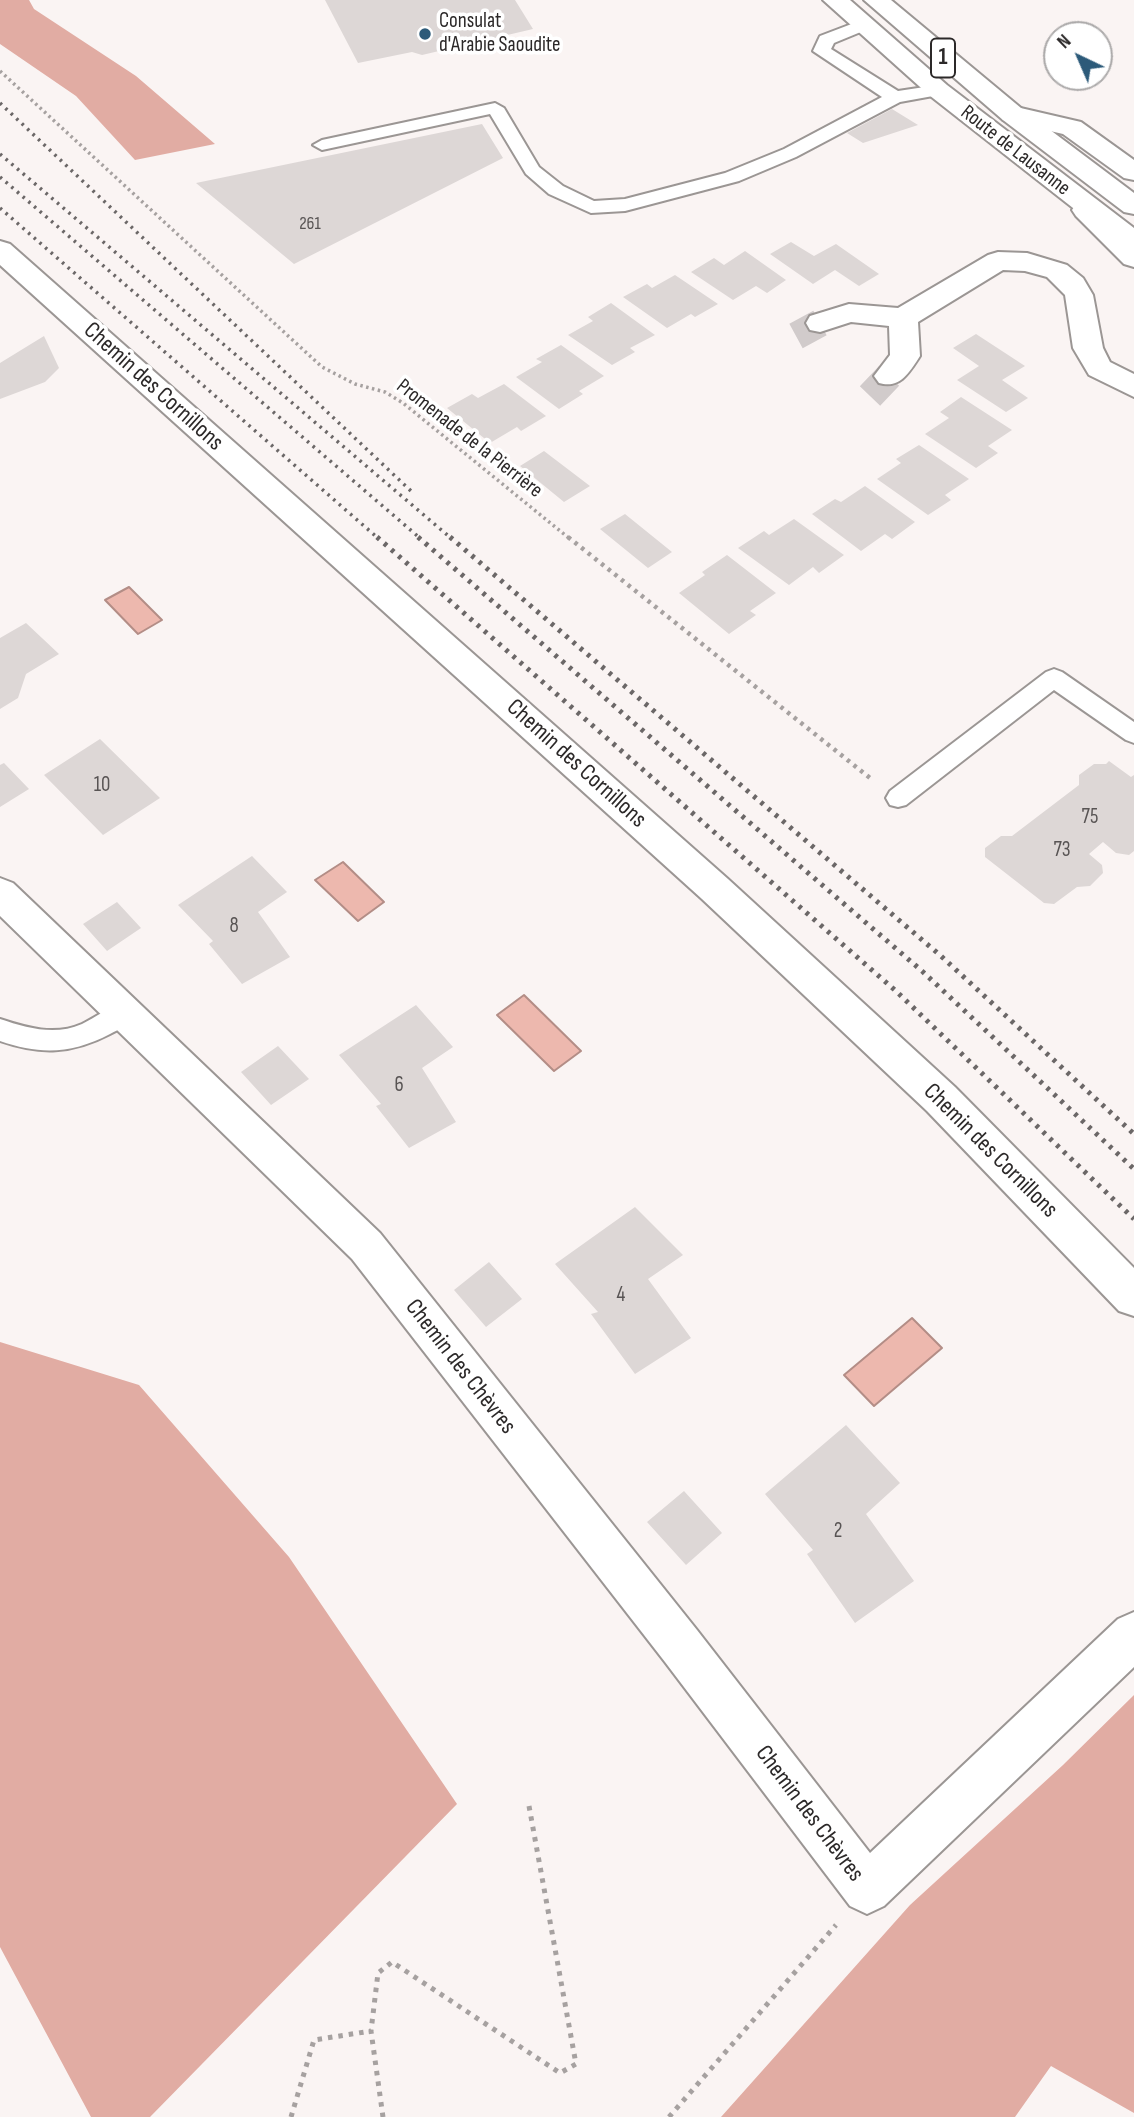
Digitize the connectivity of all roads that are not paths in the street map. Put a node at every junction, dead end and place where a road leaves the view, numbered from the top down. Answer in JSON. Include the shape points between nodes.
{"nodes":[{"id":1,"x":835,"y":0,"type":"edge"},
{"id":2,"x":876,"y":0,"type":"edge"},
{"id":3,"x":862,"y":24,"type":"junction"},
{"id":4,"x":937,"y":90,"type":"junction"},
{"id":5,"x":895,"y":97,"type":"junction"},
{"id":6,"x":1012,"y":114,"type":"junction"},
{"id":7,"x":322,"y":145,"type":"dead end"},
{"id":8,"x":1134,"y":172,"type":"edge"},
{"id":9,"x":1072,"y":196,"type":"junction"},
{"id":10,"x":1134,"y":206,"type":"edge"},
{"id":11,"x":1134,"y":242,"type":"edge"},
{"id":12,"x":0,"y":250,"type":"edge"},
{"id":13,"x":1134,"y":258,"type":"edge"},
{"id":14,"x":902,"y":318,"type":"junction"},
{"id":15,"x":820,"y":323,"type":"tunnel mouth"},
{"id":16,"x":889,"y":376,"type":"tunnel mouth"},
{"id":17,"x":1134,"y":387,"type":"edge"},
{"id":18,"x":1134,"y":734,"type":"edge"},
{"id":19,"x":898,"y":798,"type":"road end"},
{"id":20,"x":0,"y":893,"type":"edge"},
{"id":21,"x":122,"y":1014,"type":"junction"},
{"id":22,"x":0,"y":1030,"type":"edge"},
{"id":23,"x":1134,"y":1297,"type":"edge"},
{"id":24,"x":1134,"y":1635,"type":"edge"}],
"edges":[{"from":1,"to":3,"type":"street","name":"Route de Lausanne","number":"1"},
{"from":2,"to":6,"type":"street","name":"Route de Lausanne","number":"1"},
{"from":3,"to":4,"type":"street","name":"Route de Lausanne","number":"1"},
{"from":3,"to":5,"type":"lane","via":[[826,40],[822,51]]},
{"from":4,"to":5,"type":"lane"},
{"from":4,"to":9,"type":"street","name":"Route de Lausanne","number":"1"},
{"from":5,"to":7,"type":"lane","via":[[790,153],[732,177],[625,205],[592,207],[556,190],[532,170],[495,108]]},
{"from":6,"to":8,"type":"street","name":"Route de Lausanne","via":[[1072,128]]},
{"from":6,"to":10,"type":"street","name":"Route de Lausanne","number":"1"},
{"from":9,"to":11,"type":"street","name":"Route de Lausanne","number":"1"},
{"from":9,"to":13,"type":"street"},
{"from":12,"to":23,"type":"street","name":"Chemin des Cornillons","via":[[715,889],[941,1099]]},
{"from":14,"to":15,"type":"street","via":[[849,313]]},
{"from":14,"to":16,"type":"street","via":[[905,356]]},
{"from":14,"to":17,"type":"street","via":[[998,261],[1043,266],[1066,278],[1079,295],[1088,348],[1099,368]]},
{"from":18,"to":19,"type":"lane","via":[[1055,678]]},
{"from":20,"to":21,"type":"street","name":"Chemin des Chèvres"},
{"from":21,"to":22,"type":"lane","via":[[75,1040],[20,1038]]},
{"from":21,"to":24,"type":"street","name":"Chemin des Chèvres","via":[[366,1246],[867,1889]]}]}
